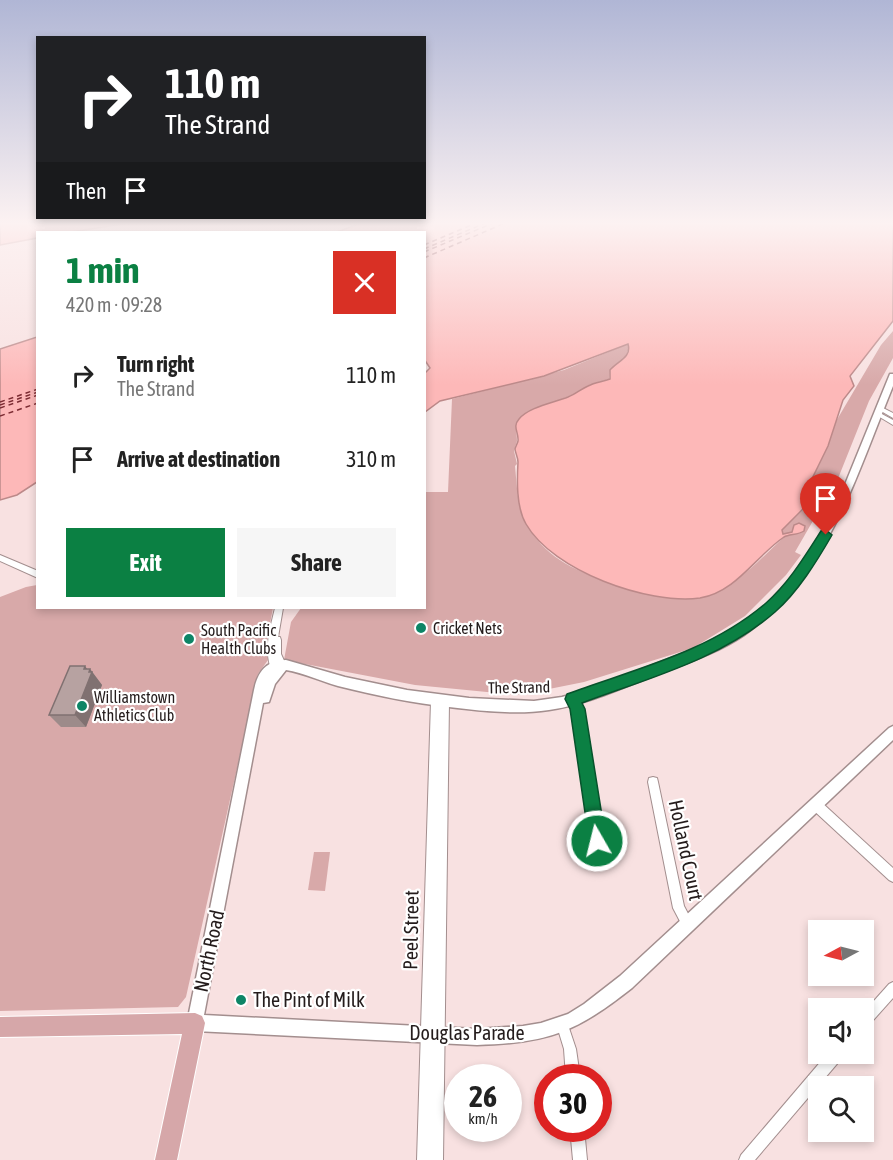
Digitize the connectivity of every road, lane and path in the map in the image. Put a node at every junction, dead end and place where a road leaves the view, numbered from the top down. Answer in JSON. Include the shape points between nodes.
{"nodes":[{"id":1,"x":893,"y":376,"type":"edge"},
{"id":2,"x":878,"y":415,"type":"junction"},
{"id":3,"x":893,"y":416,"type":"edge"},
{"id":4,"x":893,"y":423,"type":"edge"},
{"id":5,"x":0,"y":558,"type":"edge"},
{"id":6,"x":36,"y":574,"type":"edge"},
{"id":7,"x":279,"y":609,"type":"edge"},
{"id":8,"x":277,"y":669,"type":"junction"},
{"id":9,"x":573,"y":699,"type":"junction"},
{"id":10,"x":440,"y":702,"type":"junction"},
{"id":11,"x":893,"y":732,"type":"edge"},
{"id":12,"x":653,"y":782,"type":"dead end"},
{"id":13,"x":816,"y":805,"type":"junction"},
{"id":14,"x":597,"y":841,"type":"dead end"},
{"id":15,"x":893,"y":876,"type":"edge"},
{"id":16,"x":687,"y":925,"type":"junction"},
{"id":17,"x":893,"y":988,"type":"edge"},
{"id":18,"x":874,"y":1010,"type":"edge"},
{"id":19,"x":195,"y":1023,"type":"junction"},
{"id":20,"x":563,"y":1026,"type":"junction"},
{"id":21,"x":0,"y":1027,"type":"edge"},
{"id":22,"x":433,"y":1035,"type":"junction"},
{"id":23,"x":572,"y":1064,"type":"edge"},
{"id":24,"x":828,"y":1064,"type":"edge"},
{"id":25,"x":578,"y":1142,"type":"edge"},
{"id":26,"x":166,"y":1160,"type":"edge"},
{"id":27,"x":424,"y":1160,"type":"edge"},
{"id":28,"x":436,"y":1160,"type":"edge"},
{"id":29,"x":580,"y":1160,"type":"edge"},
{"id":30,"x":746,"y":1160,"type":"edge"}],
"edges":[{"from":1,"to":2,"type":"street","name":"The Strand"},
{"from":2,"to":3,"type":"street"},
{"from":2,"to":4,"type":"street"},
{"from":2,"to":9,"type":"street","name":"The Strand","via":[[826,535],[772,606],[740,631],[706,650]]},
{"from":5,"to":6,"type":"street"},
{"from":7,"to":8,"type":"street","via":[[271,648]]},
{"from":8,"to":10,"type":"street","name":"The Strand"},
{"from":8,"to":19,"type":"street","name":"North Road","via":[[252,741]]},
{"from":9,"to":10,"type":"street","name":"The Strand","via":[[520,707]]},
{"from":9,"to":14,"type":"street","via":[[578,709]]},
{"from":10,"to":22,"type":"street","name":"Peel Street"},
{"from":11,"to":13,"type":"street","name":"Douglas Parade"},
{"from":12,"to":16,"type":"street","name":"Holland Court","via":[[679,908]]},
{"from":13,"to":15,"type":"street"},
{"from":13,"to":16,"type":"street","name":"Douglas Parade"},
{"from":16,"to":20,"type":"street","name":"Douglas Parade","via":[[592,1010]]},
{"from":17,"to":18,"type":"street"},
{"from":19,"to":21,"type":"main road","name":"Douglas Parade"},
{"from":19,"to":22,"type":"street","name":"Douglas Parade"},
{"from":19,"to":26,"type":"main road","name":"North Road"},
{"from":20,"to":22,"type":"street","name":"Douglas Parade","via":[[514,1036]]},
{"from":20,"to":23,"type":"street"},
{"from":22,"to":27,"type":"street","name":"Peel Street"},
{"from":22,"to":28,"type":"street","name":"Peel Street"},
{"from":24,"to":30,"type":"street"},
{"from":25,"to":29,"type":"street"}]}
